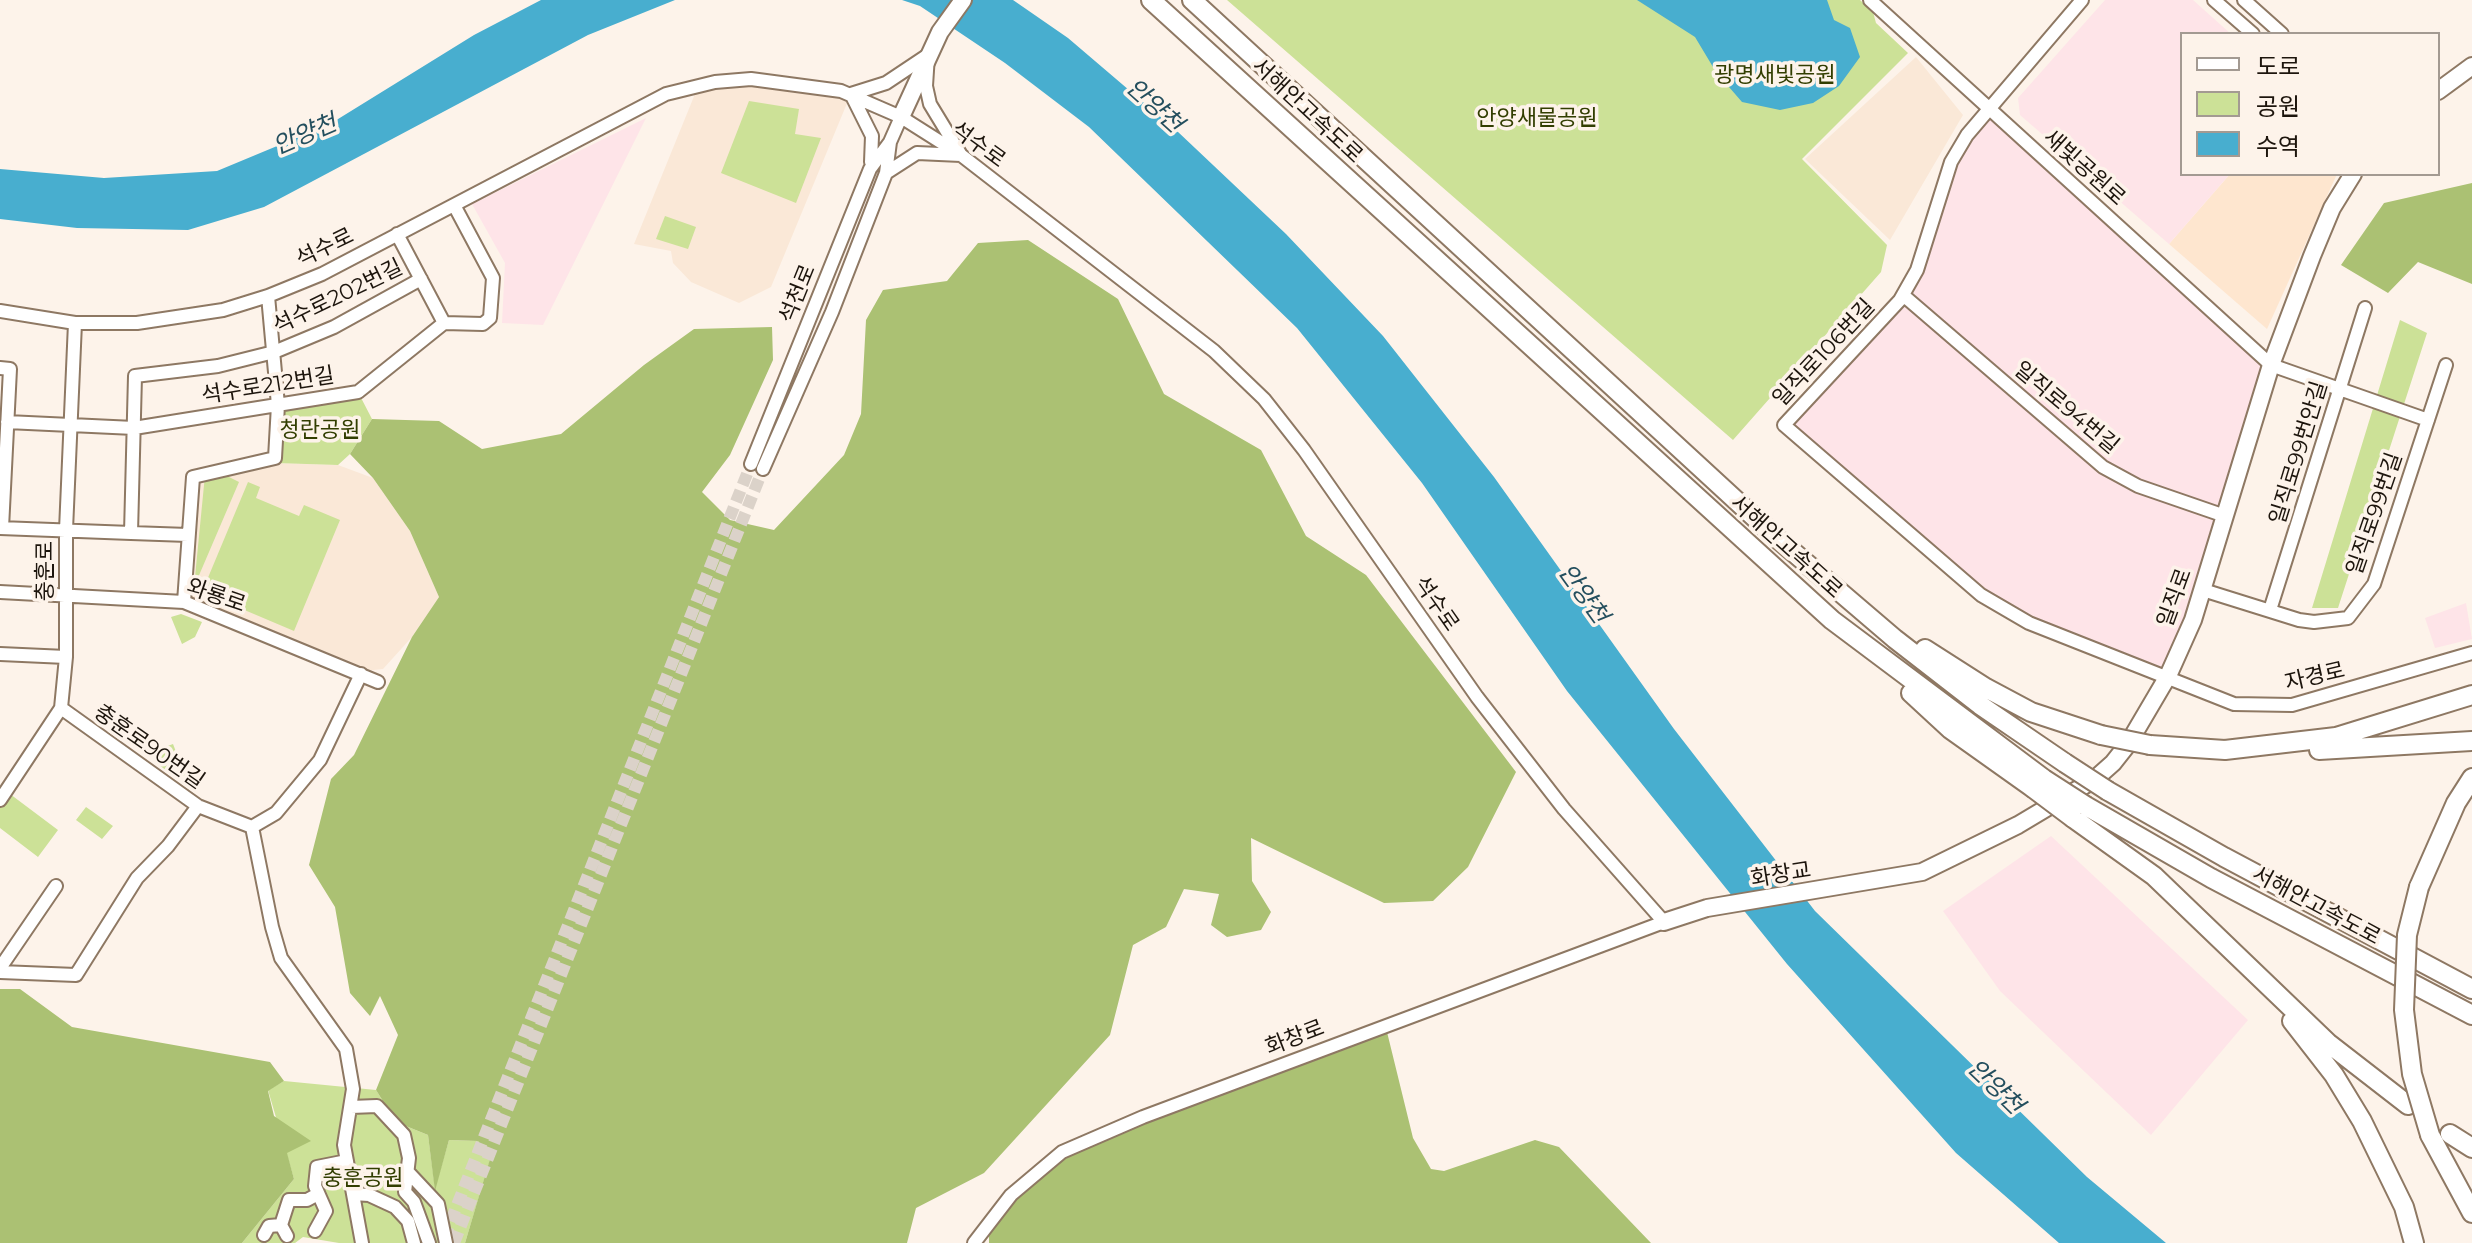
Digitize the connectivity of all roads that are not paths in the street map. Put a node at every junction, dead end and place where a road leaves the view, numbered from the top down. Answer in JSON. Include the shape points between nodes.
{"nodes":[{"id":1,"x":963,"y":0,"type":"edge"},
{"id":2,"x":1151,"y":0,"type":"edge"},
{"id":3,"x":1192,"y":0,"type":"edge"},
{"id":4,"x":1870,"y":0,"type":"edge"},
{"id":5,"x":2082,"y":0,"type":"edge"},
{"id":6,"x":2214,"y":0,"type":"edge"},
{"id":7,"x":2244,"y":0,"type":"edge"},
{"id":8,"x":2251,"y":32,"type":"edge"},
{"id":9,"x":2280,"y":32,"type":"edge"},
{"id":10,"x":928,"y":55,"type":"junction"},
{"id":11,"x":2472,"y":66,"type":"edge"},
{"id":12,"x":2440,"y":90,"type":"edge"},
{"id":13,"x":851,"y":94,"type":"junction"},
{"id":14,"x":1990,"y":110,"type":"junction"},
{"id":15,"x":901,"y":117,"type":"junction"},
{"id":16,"x":890,"y":142,"type":"junction"},
{"id":17,"x":961,"y":155,"type":"junction"},
{"id":18,"x":870,"y":169,"type":"junction"},
{"id":19,"x":886,"y":173,"type":"junction"},
{"id":20,"x":2352,"y":176,"type":"edge"},
{"id":21,"x":454,"y":205,"type":"junction"},
{"id":22,"x":397,"y":234,"type":"junction"},
{"id":23,"x":421,"y":279,"type":"junction"},
{"id":24,"x":1903,"y":295,"type":"junction"},
{"id":25,"x":268,"y":296,"type":"junction"},
{"id":26,"x":2365,"y":308,"type":"dead end"},
{"id":27,"x":0,"y":311,"type":"edge"},
{"id":28,"x":75,"y":323,"type":"junction"},
{"id":29,"x":444,"y":323,"type":"junction"},
{"id":30,"x":274,"y":352,"type":"junction"},
{"id":31,"x":2271,"y":365,"type":"junction"},
{"id":32,"x":2446,"y":365,"type":"dead end"},
{"id":33,"x":0,"y":368,"type":"edge"},
{"id":34,"x":2339,"y":391,"type":"junction"},
{"id":35,"x":278,"y":405,"type":"junction"},
{"id":36,"x":2428,"y":420,"type":"junction"},
{"id":37,"x":7,"y":422,"type":"junction"},
{"id":38,"x":70,"y":425,"type":"junction"},
{"id":39,"x":134,"y":428,"type":"junction"},
{"id":40,"x":2225,"y":516,"type":"junction"},
{"id":41,"x":1,"y":528,"type":"edge"},
{"id":42,"x":66,"y":530,"type":"junction"},
{"id":43,"x":131,"y":533,"type":"junction"},
{"id":44,"x":188,"y":535,"type":"junction"},
{"id":45,"x":2203,"y":590,"type":"junction"},
{"id":46,"x":0,"y":592,"type":"edge"},
{"id":47,"x":65,"y":595,"type":"junction"},
{"id":48,"x":1848,"y":597,"type":"junction"},
{"id":49,"x":184,"y":602,"type":"junction"},
{"id":50,"x":2270,"y":610,"type":"junction"},
{"id":51,"x":2472,"y":653,"type":"edge"},
{"id":52,"x":1,"y":656,"type":"edge"},
{"id":53,"x":66,"y":657,"type":"junction"},
{"id":54,"x":361,"y":674,"type":"junction"},
{"id":55,"x":2168,"y":676,"type":"junction"},
{"id":56,"x":378,"y":682,"type":"dead end"},
{"id":57,"x":2472,"y":695,"type":"edge"},
{"id":58,"x":61,"y":708,"type":"junction"},
{"id":59,"x":2472,"y":741,"type":"edge"},
{"id":60,"x":2225,"y":750,"type":"junction"},
{"id":61,"x":2472,"y":778,"type":"edge"},
{"id":62,"x":4,"y":786,"type":"edge"},
{"id":63,"x":0,"y":800,"type":"edge"},
{"id":64,"x":198,"y":806,"type":"junction"},
{"id":65,"x":2080,"y":812,"type":"junction"},
{"id":66,"x":252,"y":827,"type":"junction"},
{"id":67,"x":1862,"y":885,"type":"joint"},
{"id":68,"x":56,"y":886,"type":"dead end"},
{"id":69,"x":1664,"y":922,"type":"junction"},
{"id":70,"x":0,"y":970,"type":"edge"},
{"id":71,"x":2264,"y":984,"type":"junction"},
{"id":72,"x":2472,"y":989,"type":"edge"},
{"id":73,"x":2472,"y":1015,"type":"edge"},
{"id":74,"x":2408,"y":1105,"type":"dead end"},
{"id":75,"x":351,"y":1107,"type":"junction"},
{"id":76,"x":2450,"y":1134,"type":"dead end"},
{"id":77,"x":2472,"y":1148,"type":"edge"},
{"id":78,"x":347,"y":1161,"type":"junction"},
{"id":79,"x":409,"y":1173,"type":"junction"},
{"id":80,"x":405,"y":1192,"type":"junction"},
{"id":81,"x":318,"y":1194,"type":"junction"},
{"id":82,"x":353,"y":1194,"type":"junction"},
{"id":83,"x":395,"y":1207,"type":"junction"},
{"id":84,"x":2472,"y":1213,"type":"edge"},
{"id":85,"x":315,"y":1231,"type":"dead end"},
{"id":86,"x":264,"y":1235,"type":"dead end"},
{"id":87,"x":420,"y":1242,"type":"edge"},
{"id":88,"x":444,"y":1242,"type":"edge"},
{"id":89,"x":362,"y":1243,"type":"edge"},
{"id":90,"x":974,"y":1243,"type":"edge"},
{"id":91,"x":2414,"y":1243,"type":"edge"}],
"edges":[{"from":1,"to":10,"type":"main road","name":"석천로"},
{"from":2,"to":65,"type":"highway","name":"서해안고속도로","bridge":true,"via":[[1832,620]]},
{"from":3,"to":48,"type":"highway","name":"서해안고속도로","via":[[1778,539]]},
{"from":4,"to":14,"type":"street","name":"새빛공원로"},
{"from":5,"to":14,"type":"street","name":"일직로106번길"},
{"from":6,"to":8,"type":"street"},
{"from":7,"to":9,"type":"street"},
{"from":10,"to":13,"type":"street","via":[[886,83]]},
{"from":10,"to":15,"type":"main road","name":"석천로"},
{"from":10,"to":17,"type":"street","via":[[930,104]]},
{"from":11,"to":12,"type":"main road"},
{"from":13,"to":15,"type":"street","name":"석수로"},
{"from":13,"to":18,"type":"street","via":[[872,136]]},
{"from":13,"to":21,"type":"street","name":"석수로","via":[[751,79],[677,91]]},
{"from":14,"to":24,"type":"street","name":"일직로106번길","via":[[1951,162],[1929,239]]},
{"from":14,"to":31,"type":"street","name":"새빛공원로"},
{"from":15,"to":16,"type":"street","name":"석천로"},
{"from":15,"to":17,"type":"street","name":"석수로"},
{"from":16,"to":18,"type":"street","name":"석천로"},
{"from":16,"to":19,"type":"street","name":"석천로"},
{"from":17,"to":19,"type":"street","via":[[917,153]]},
{"from":17,"to":69,"type":"street","name":"석수로","via":[[1214,351],[1264,399],[1477,697],[1564,809]]},
{"from":18,"to":19,"type":"street","name":"석천로","via":[[757,467],[832,312]]},
{"from":20,"to":31,"type":"main road","name":"일직로","via":[[2332,208]]},
{"from":21,"to":22,"type":"street","name":"석수로"},
{"from":21,"to":29,"type":"street","via":[[493,278],[490,318],[483,324]]},
{"from":22,"to":23,"type":"street"},
{"from":22,"to":25,"type":"street","name":"석수로"},
{"from":23,"to":29,"type":"street"},
{"from":23,"to":30,"type":"street","name":"석수로202번길","via":[[334,327]]},
{"from":24,"to":40,"type":"street","name":"일직로94번길","via":[[2103,467],[2138,486]]},
{"from":24,"to":55,"type":"street","name":"일직로106번길","via":[[1784,425],[1981,595],[2029,623]]},
{"from":25,"to":28,"type":"street","name":"석수로","via":[[174,319]]},
{"from":25,"to":30,"type":"street","name":"석수로202번길"},
{"from":26,"to":34,"type":"street","name":"일직로99번안길"},
{"from":27,"to":28,"type":"street","name":"석수로"},
{"from":28,"to":38,"type":"street","name":"충훈로"},
{"from":29,"to":35,"type":"street","name":"석수로212번길","via":[[358,392]]},
{"from":30,"to":35,"type":"street","name":"석수로202번길"},
{"from":30,"to":39,"type":"street","name":"석수로202번길","via":[[218,366],[135,376]]},
{"from":31,"to":34,"type":"street"},
{"from":31,"to":40,"type":"main road","name":"일직로"},
{"from":32,"to":36,"type":"street","name":"일직로99번길"},
{"from":33,"to":37,"type":"street","via":[[10,369]]},
{"from":34,"to":36,"type":"street"},
{"from":34,"to":50,"type":"street","name":"일직로99번안길"},
{"from":35,"to":39,"type":"street","name":"석수로212번길"},
{"from":35,"to":44,"type":"street","name":"석수로202번길","via":[[275,458],[193,477]]},
{"from":36,"to":50,"type":"street","name":"일직로99번길","via":[[2374,584],[2364,600],[2348,618],[2334,622],[2299,620]]},
{"from":37,"to":38,"type":"street","name":"석수로212번길"},
{"from":37,"to":41,"type":"street"},
{"from":38,"to":39,"type":"street","name":"석수로212번길"},
{"from":38,"to":42,"type":"street","name":"충훈로"},
{"from":39,"to":43,"type":"street"},
{"from":40,"to":45,"type":"main road","name":"일직로"},
{"from":41,"to":42,"type":"street"},
{"from":42,"to":43,"type":"street"},
{"from":42,"to":47,"type":"street","name":"충훈로"},
{"from":43,"to":44,"type":"street"},
{"from":44,"to":49,"type":"street","name":"석수로202번길"},
{"from":45,"to":50,"type":"street","name":"일직로99번길"},
{"from":45,"to":55,"type":"main road","name":"일직로"},
{"from":46,"to":47,"type":"street","name":"와룡로"},
{"from":47,"to":49,"type":"street","name":"와룡로"},
{"from":47,"to":53,"type":"street","name":"충훈로"},
{"from":48,"to":60,"type":"highway","bridge":true,"via":[[2031,712],[2150,745]]},
{"from":48,"to":72,"type":"highway","name":"서해안고속도로","bridge":true,"via":[[1980,705],[2108,791]]},
{"from":49,"to":54,"type":"street","name":"와룡로"},
{"from":51,"to":55,"type":"street","name":"자경로","via":[[2322,698],[2273,707],[2234,704]]},
{"from":52,"to":53,"type":"street"},
{"from":53,"to":58,"type":"street","name":"충훈로"},
{"from":54,"to":56,"type":"street","name":"와룡로"},
{"from":54,"to":66,"type":"street","via":[[320,760],[276,813]]},
{"from":55,"to":67,"type":"main road","name":"일직로","via":[[2113,763],[2022,830],[1922,872]]},
{"from":57,"to":60,"type":"highway","via":[[2336,737]]},
{"from":58,"to":62,"type":"street","name":"충훈로"},
{"from":58,"to":64,"type":"street","name":"충훈로90번길"},
{"from":59,"to":60,"type":"highway"},
{"from":61,"to":84,"type":"highway","bridge":true,"via":[[2419,887],[2406,943],[2404,1010],[2412,1074],[2430,1135]]},
{"from":62,"to":63,"type":"street","name":"충훈로"},
{"from":64,"to":66,"type":"street","name":"충훈로90번길"},
{"from":64,"to":70,"type":"street","via":[[137,878],[76,975]]},
{"from":65,"to":71,"type":"highway","via":[[2197,913]]},
{"from":65,"to":73,"type":"highway","name":"서해안고속도로"},
{"from":66,"to":75,"type":"street","via":[[281,958],[346,1049]]},
{"from":67,"to":69,"type":"main road","name":"화창교","via":[[1707,908]]},
{"from":68,"to":70,"type":"street"},
{"from":69,"to":90,"type":"street","name":"화창로","via":[[1158,1111],[1062,1152],[1011,1195]]},
{"from":71,"to":74,"type":"highway"},
{"from":71,"to":91,"type":"highway","via":[[2362,1121],[2404,1207]]},
{"from":75,"to":78,"type":"street","via":[[344,1145]]},
{"from":75,"to":79,"type":"street","via":[[377,1106],[404,1135]]},
{"from":76,"to":77,"type":"highway"},
{"from":78,"to":81,"type":"street","via":[[317,1167]]},
{"from":78,"to":82,"type":"street"},
{"from":79,"to":80,"type":"street"},
{"from":79,"to":88,"type":"street","via":[[438,1204]]},
{"from":80,"to":83,"type":"street"},
{"from":80,"to":87,"type":"street","via":[[414,1202]]},
{"from":81,"to":85,"type":"street","via":[[326,1211]]},
{"from":81,"to":86,"type":"street","via":[[289,1200],[284,1231],[269,1226]]},
{"from":82,"to":83,"type":"street"},
{"from":82,"to":89,"type":"street"},
{"from":83,"to":87,"type":"street"}]}
